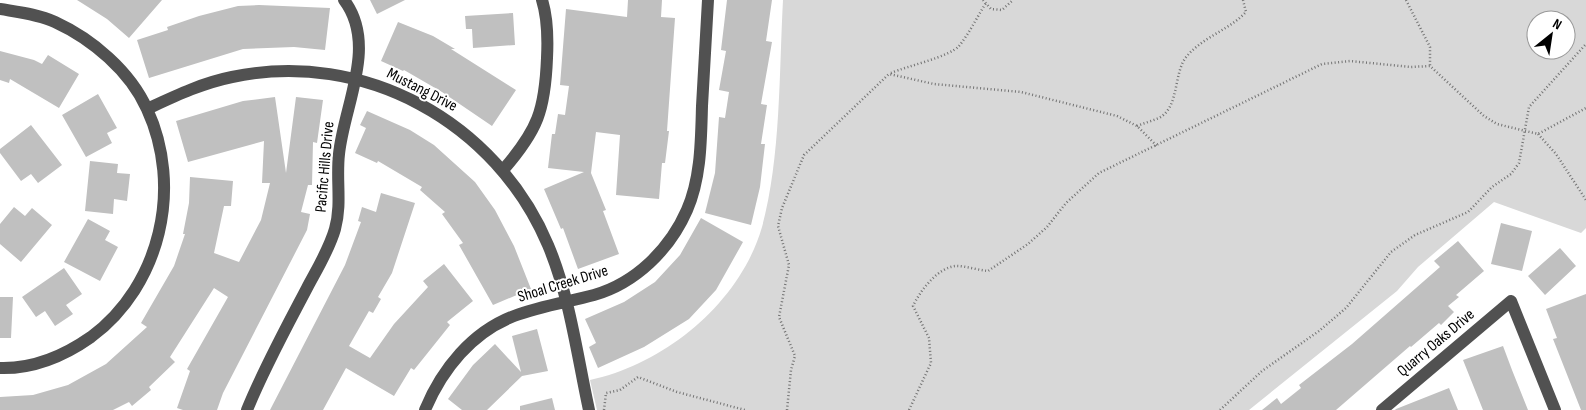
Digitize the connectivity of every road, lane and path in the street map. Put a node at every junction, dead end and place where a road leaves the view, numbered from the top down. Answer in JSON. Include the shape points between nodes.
{"nodes":[{"id":1,"x":344,"y":0,"type":"edge"},
{"id":2,"x":542,"y":0,"type":"edge"},
{"id":3,"x":708,"y":0,"type":"edge"},
{"id":4,"x":983,"y":0,"type":"edge"},
{"id":5,"x":1013,"y":0,"type":"edge"},
{"id":6,"x":1243,"y":0,"type":"edge"},
{"id":7,"x":1406,"y":0,"type":"edge"},
{"id":8,"x":986,"y":3,"type":"junction"},
{"id":9,"x":0,"y":9,"type":"edge"},
{"id":10,"x":1586,"y":44,"type":"edge"},
{"id":11,"x":1430,"y":66,"type":"junction"},
{"id":12,"x":889,"y":74,"type":"junction"},
{"id":13,"x":356,"y":79,"type":"junction"},
{"id":14,"x":1586,"y":108,"type":"edge"},
{"id":15,"x":148,"y":109,"type":"junction"},
{"id":16,"x":1137,"y":126,"type":"junction"},
{"id":17,"x":1525,"y":130,"type":"junction"},
{"id":18,"x":1538,"y":134,"type":"junction"},
{"id":19,"x":1157,"y":146,"type":"junction"},
{"id":20,"x":503,"y":170,"type":"junction"},
{"id":21,"x":1586,"y":200,"type":"edge"},
{"id":22,"x":567,"y":301,"type":"junction"},
{"id":23,"x":0,"y":368,"type":"edge"},
{"id":24,"x":1385,"y":409,"type":"edge"},
{"id":25,"x":247,"y":410,"type":"edge"},
{"id":26,"x":425,"y":410,"type":"edge"},
{"id":27,"x":588,"y":410,"type":"edge"},
{"id":28,"x":604,"y":410,"type":"edge"},
{"id":29,"x":745,"y":410,"type":"edge"},
{"id":30,"x":787,"y":410,"type":"edge"},
{"id":31,"x":909,"y":410,"type":"edge"},
{"id":32,"x":1220,"y":410,"type":"edge"},
{"id":33,"x":1555,"y":410,"type":"edge"}],
"edges":[{"from":1,"to":13,"type":"street","name":"Pacific Hills Drive","via":[[355,20],[358,34]]},
{"from":2,"to":20,"type":"street","via":[[547,41],[542,106],[531,134]]},
{"from":3,"to":22,"type":"street","name":"Shoal Creek Drive","via":[[699,161],[687,210],[662,251],[642,269],[613,288]]},
{"from":4,"to":8,"type":"path"},
{"from":5,"to":8,"type":"path","via":[[1002,10],[991,9]]},
{"from":6,"to":16,"type":"path","via":[[1246,12],[1237,22],[1202,43],[1180,66],[1169,107],[1160,117]]},
{"from":7,"to":11,"type":"path","via":[[1430,47]]},
{"from":8,"to":12,"type":"path","via":[[958,46],[948,53]]},
{"from":9,"to":15,"type":"street","via":[[37,15],[71,30],[109,58]]},
{"from":10,"to":17,"type":"path","via":[[1529,107]]},
{"from":11,"to":17,"type":"path","via":[[1484,116],[1496,124]]},
{"from":11,"to":19,"type":"path","via":[[1350,61],[1322,64]]},
{"from":12,"to":16,"type":"path","via":[[934,84],[1021,92],[1116,116]]},
{"from":12,"to":30,"type":"path","via":[[804,155],[782,208],[778,226],[789,265],[779,317],[795,356]]},
{"from":13,"to":15,"type":"street","name":"Mustang Drive","via":[[285,72],[242,75],[209,82]]},
{"from":13,"to":20,"type":"street","name":"Mustang Drive","via":[[375,84],[437,114],[471,138]]},
{"from":13,"to":25,"type":"street","name":"Pacific Hills Drive","via":[[340,142],[340,192],[335,230]]},
{"from":14,"to":18,"type":"path"},
{"from":15,"to":23,"type":"street","via":[[160,152],[165,195],[160,234],[137,287],[113,318],[65,353],[28,366]]},
{"from":16,"to":19,"type":"path"},
{"from":17,"to":18,"type":"path"},
{"from":17,"to":32,"type":"path","via":[[1519,163],[1511,174],[1492,187],[1468,212],[1415,235],[1391,252],[1346,308],[1262,371]]},
{"from":18,"to":21,"type":"path","via":[[1556,154]]},
{"from":19,"to":31,"type":"path","via":[[1099,173],[1066,203],[1048,227],[988,272],[956,266],[943,270],[919,293],[913,306],[928,338],[931,363]]},
{"from":20,"to":22,"type":"street","name":"Mustang Drive","via":[[533,214],[548,245]]},
{"from":22,"to":26,"type":"street","name":"Shoal Creek Drive","via":[[513,316],[485,332],[447,369]]},
{"from":22,"to":27,"type":"street","name":"Mustang Drive"},
{"from":24,"to":33,"type":"street","name":"Quarry Oaks Drive","via":[[1511,302]]},
{"from":28,"to":29,"type":"path","via":[[606,393],[620,390],[638,377],[677,392]]}]}
